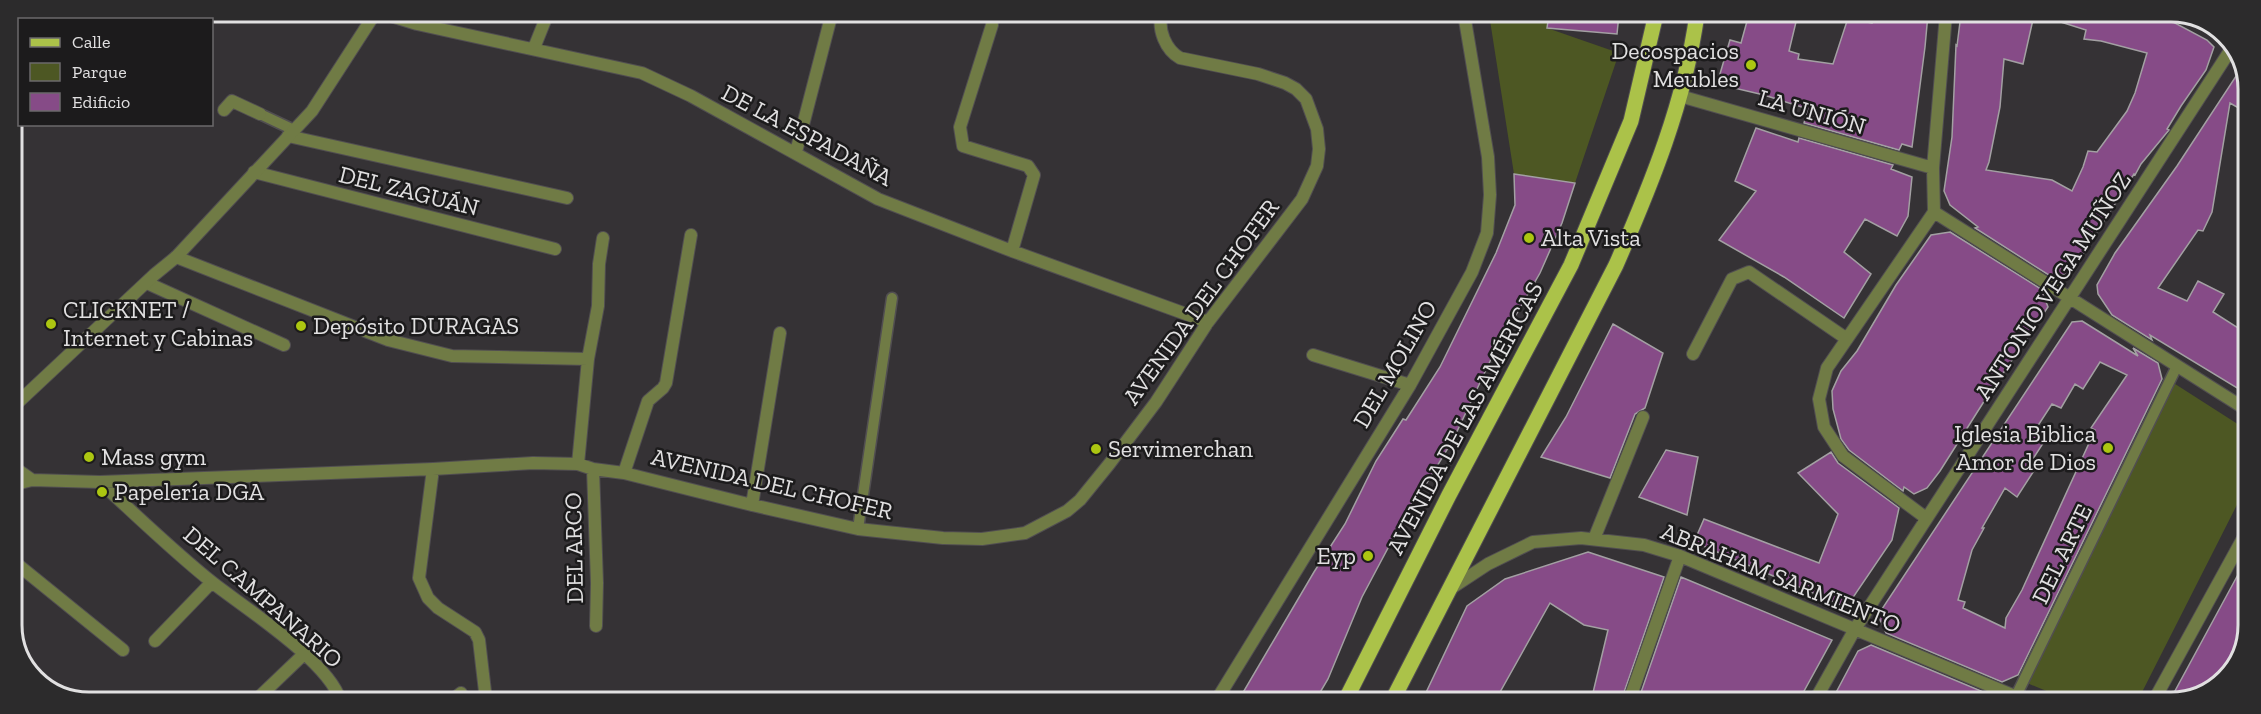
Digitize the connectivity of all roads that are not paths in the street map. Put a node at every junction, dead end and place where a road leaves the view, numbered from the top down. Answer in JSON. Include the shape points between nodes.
{"nodes":[{"id":1,"x":370,"y":22,"type":"edge"},
{"id":2,"x":410,"y":22,"type":"edge"},
{"id":3,"x":544,"y":22,"type":"edge"},
{"id":4,"x":830,"y":22,"type":"edge"},
{"id":5,"x":1160,"y":22,"type":"edge"},
{"id":6,"x":1465,"y":22,"type":"edge"},
{"id":7,"x":1654,"y":22,"type":"edge"},
{"id":8,"x":1695,"y":22,"type":"edge"},
{"id":9,"x":1945,"y":22,"type":"edge"},
{"id":10,"x":992,"y":25,"type":"dead end"},
{"id":11,"x":534,"y":48,"type":"junction"},
{"id":12,"x":2228,"y":53,"type":"edge"},
{"id":13,"x":1680,"y":96,"type":"junction"},
{"id":14,"x":224,"y":110,"type":"dead end"},
{"id":15,"x":260,"y":114,"type":"joint"},
{"id":16,"x":291,"y":133,"type":"junction"},
{"id":17,"x":796,"y":152,"type":"junction"},
{"id":18,"x":1933,"y":168,"type":"junction"},
{"id":19,"x":254,"y":172,"type":"junction"},
{"id":20,"x":567,"y":198,"type":"dead end"},
{"id":21,"x":1934,"y":212,"type":"junction"},
{"id":22,"x":691,"y":236,"type":"dead end"},
{"id":23,"x":603,"y":237,"type":"dead end"},
{"id":24,"x":555,"y":249,"type":"dead end"},
{"id":25,"x":1012,"y":251,"type":"junction"},
{"id":26,"x":176,"y":257,"type":"junction"},
{"id":27,"x":147,"y":283,"type":"junction"},
{"id":28,"x":2070,"y":297,"type":"junction"},
{"id":29,"x":892,"y":298,"type":"dead end"},
{"id":30,"x":1208,"y":322,"type":"junction"},
{"id":31,"x":780,"y":333,"type":"dead end"},
{"id":32,"x":1847,"y":339,"type":"junction"},
{"id":33,"x":284,"y":345,"type":"dead end"},
{"id":34,"x":1693,"y":354,"type":"dead end"},
{"id":35,"x":1313,"y":355,"type":"dead end"},
{"id":36,"x":588,"y":359,"type":"junction"},
{"id":37,"x":2177,"y":366,"type":"junction"},
{"id":38,"x":1410,"y":385,"type":"junction"},
{"id":39,"x":23,"y":398,"type":"edge"},
{"id":40,"x":2238,"y":404,"type":"edge"},
{"id":41,"x":1643,"y":417,"type":"dead end"},
{"id":42,"x":578,"y":464,"type":"junction"},
{"id":43,"x":433,"y":469,"type":"junction"},
{"id":44,"x":593,"y":469,"type":"junction"},
{"id":45,"x":23,"y":473,"type":"edge"},
{"id":46,"x":624,"y":473,"type":"junction"},
{"id":47,"x":32,"y":480,"type":"junction"},
{"id":48,"x":23,"y":482,"type":"edge"},
{"id":49,"x":100,"y":482,"type":"junction"},
{"id":50,"x":752,"y":506,"type":"junction"},
{"id":51,"x":1926,"y":518,"type":"junction"},
{"id":52,"x":858,"y":530,"type":"junction"},
{"id":53,"x":1594,"y":539,"type":"junction"},
{"id":54,"x":2238,"y":547,"type":"edge"},
{"id":55,"x":1680,"y":556,"type":"junction"},
{"id":56,"x":23,"y":569,"type":"edge"},
{"id":57,"x":212,"y":582,"type":"junction"},
{"id":58,"x":1448,"y":590,"type":"junction"},
{"id":59,"x":596,"y":626,"type":"dead end"},
{"id":60,"x":1855,"y":629,"type":"junction"},
{"id":61,"x":155,"y":641,"type":"dead end"},
{"id":62,"x":123,"y":650,"type":"dead end"},
{"id":63,"x":304,"y":654,"type":"junction"},
{"id":64,"x":263,"y":692,"type":"edge"},
{"id":65,"x":337,"y":692,"type":"edge"},
{"id":66,"x":485,"y":692,"type":"edge"},
{"id":67,"x":1222,"y":692,"type":"edge"},
{"id":68,"x":1350,"y":692,"type":"edge"},
{"id":69,"x":1397,"y":692,"type":"edge"},
{"id":70,"x":1632,"y":692,"type":"edge"},
{"id":71,"x":1820,"y":692,"type":"edge"},
{"id":72,"x":2006,"y":692,"type":"edge"},
{"id":73,"x":2018,"y":692,"type":"edge"},
{"id":74,"x":2158,"y":692,"type":"edge"}],
"edges":[{"from":1,"to":16,"type":"street","via":[[312,111]]},
{"from":2,"to":11,"type":"street","name":"DE LA ESPADAÑA"},
{"from":3,"to":11,"type":"street"},
{"from":4,"to":17,"type":"street"},
{"from":5,"to":30,"type":"street","name":"AVENIDA DEL CHOFER","via":[[1166,45],[1180,58],[1258,75],[1296,89],[1306,99],[1317,129],[1317,166],[1302,199]]},
{"from":6,"to":38,"type":"street","name":"DEL MOLINO","via":[[1488,157],[1487,233],[1472,272]]},
{"from":7,"to":68,"type":"main road","name":"AVENIDA DE LAS AMÉRICAS","via":[[1631,121],[1571,265]]},
{"from":8,"to":13,"type":"main road"},
{"from":9,"to":18,"type":"street"},
{"from":10,"to":25,"type":"street","via":[[960,137],[963,146],[1028,166],[1034,175]]},
{"from":11,"to":17,"type":"street","name":"DE LA ESPADAÑA","via":[[642,73]]},
{"from":12,"to":28,"type":"street","name":"ANTONIO VEGA MUÑOZ"},
{"from":13,"to":18,"type":"street","name":"LA UNIÓN"},
{"from":13,"to":58,"type":"main road","via":[[1647,194],[1616,266]]},
{"from":14,"to":15,"type":"street","via":[[232,101]]},
{"from":15,"to":16,"type":"lane"},
{"from":16,"to":19,"type":"street"},
{"from":16,"to":20,"type":"street"},
{"from":17,"to":25,"type":"street","name":"DE LA ESPADAÑA","via":[[878,199]]},
{"from":18,"to":21,"type":"street"},
{"from":19,"to":24,"type":"street","name":"DEL ZAGUÁN"},
{"from":19,"to":26,"type":"street"},
{"from":21,"to":28,"type":"street"},
{"from":21,"to":32,"type":"street"},
{"from":22,"to":46,"type":"street","via":[[666,383],[648,401]]},
{"from":23,"to":36,"type":"street","via":[[598,306]]},
{"from":25,"to":30,"type":"street","name":"DE LA ESPADAÑA"},
{"from":26,"to":27,"type":"street"},
{"from":26,"to":36,"type":"street","via":[[388,340],[435,353]]},
{"from":27,"to":33,"type":"street"},
{"from":27,"to":39,"type":"street"},
{"from":28,"to":37,"type":"street"},
{"from":28,"to":51,"type":"street","name":"ANTONIO VEGA MUÑOZ"},
{"from":29,"to":52,"type":"lane"},
{"from":30,"to":52,"type":"street","name":"AVENIDA DEL CHOFER","via":[[1150,410],[1080,500],[1067,511],[1025,533],[990,538]]},
{"from":31,"to":50,"type":"street"},
{"from":32,"to":34,"type":"street","via":[[1749,272],[1732,279]]},
{"from":32,"to":51,"type":"street","via":[[1827,368],[1819,399],[1824,427],[1843,456]]},
{"from":35,"to":38,"type":"street"},
{"from":36,"to":42,"type":"street"},
{"from":37,"to":40,"type":"street"},
{"from":37,"to":73,"type":"lane","name":"DEL ARTE"},
{"from":38,"to":67,"type":"street","name":"DEL MOLINO"},
{"from":41,"to":53,"type":"street"},
{"from":42,"to":43,"type":"street","name":"AVENIDA DEL CHOFER"},
{"from":42,"to":44,"type":"street","name":"AVENIDA DEL CHOFER"},
{"from":43,"to":49,"type":"street","name":"AVENIDA DEL CHOFER"},
{"from":43,"to":66,"type":"street","via":[[419,578],[428,598],[438,608],[475,632]]},
{"from":44,"to":46,"type":"street","name":"AVENIDA DEL CHOFER"},
{"from":44,"to":59,"type":"street","name":"DEL ARCO"},
{"from":45,"to":47,"type":"street"},
{"from":46,"to":50,"type":"street","name":"AVENIDA DEL CHOFER"},
{"from":47,"to":48,"type":"street","name":"AVENIDA DEL CHOFER"},
{"from":47,"to":49,"type":"street","name":"AVENIDA DEL CHOFER"},
{"from":49,"to":57,"type":"street","name":"DEL CAMPANARIO"},
{"from":50,"to":52,"type":"street","name":"AVENIDA DEL CHOFER"},
{"from":51,"to":60,"type":"street","name":"ANTONIO VEGA MUÑOZ"},
{"from":53,"to":55,"type":"street","name":"ABRAHAM SARMIENTO","via":[[1644,545]]},
{"from":53,"to":58,"type":"street","name":"ABRAHAM SARMIENTO","via":[[1533,542]]},
{"from":54,"to":74,"type":"street"},
{"from":55,"to":60,"type":"street","name":"ABRAHAM SARMIENTO"},
{"from":55,"to":70,"type":"street"},
{"from":56,"to":62,"type":"street"},
{"from":57,"to":61,"type":"street"},
{"from":57,"to":63,"type":"street","name":"DEL CAMPANARIO"},
{"from":58,"to":69,"type":"main road"},
{"from":60,"to":71,"type":"street","name":"ANTONIO VEGA MUÑOZ"},
{"from":60,"to":72,"type":"street","name":"ABRAHAM SARMIENTO"},
{"from":63,"to":64,"type":"street"},
{"from":63,"to":65,"type":"street","name":"DEL CAMPANARIO"}]}
